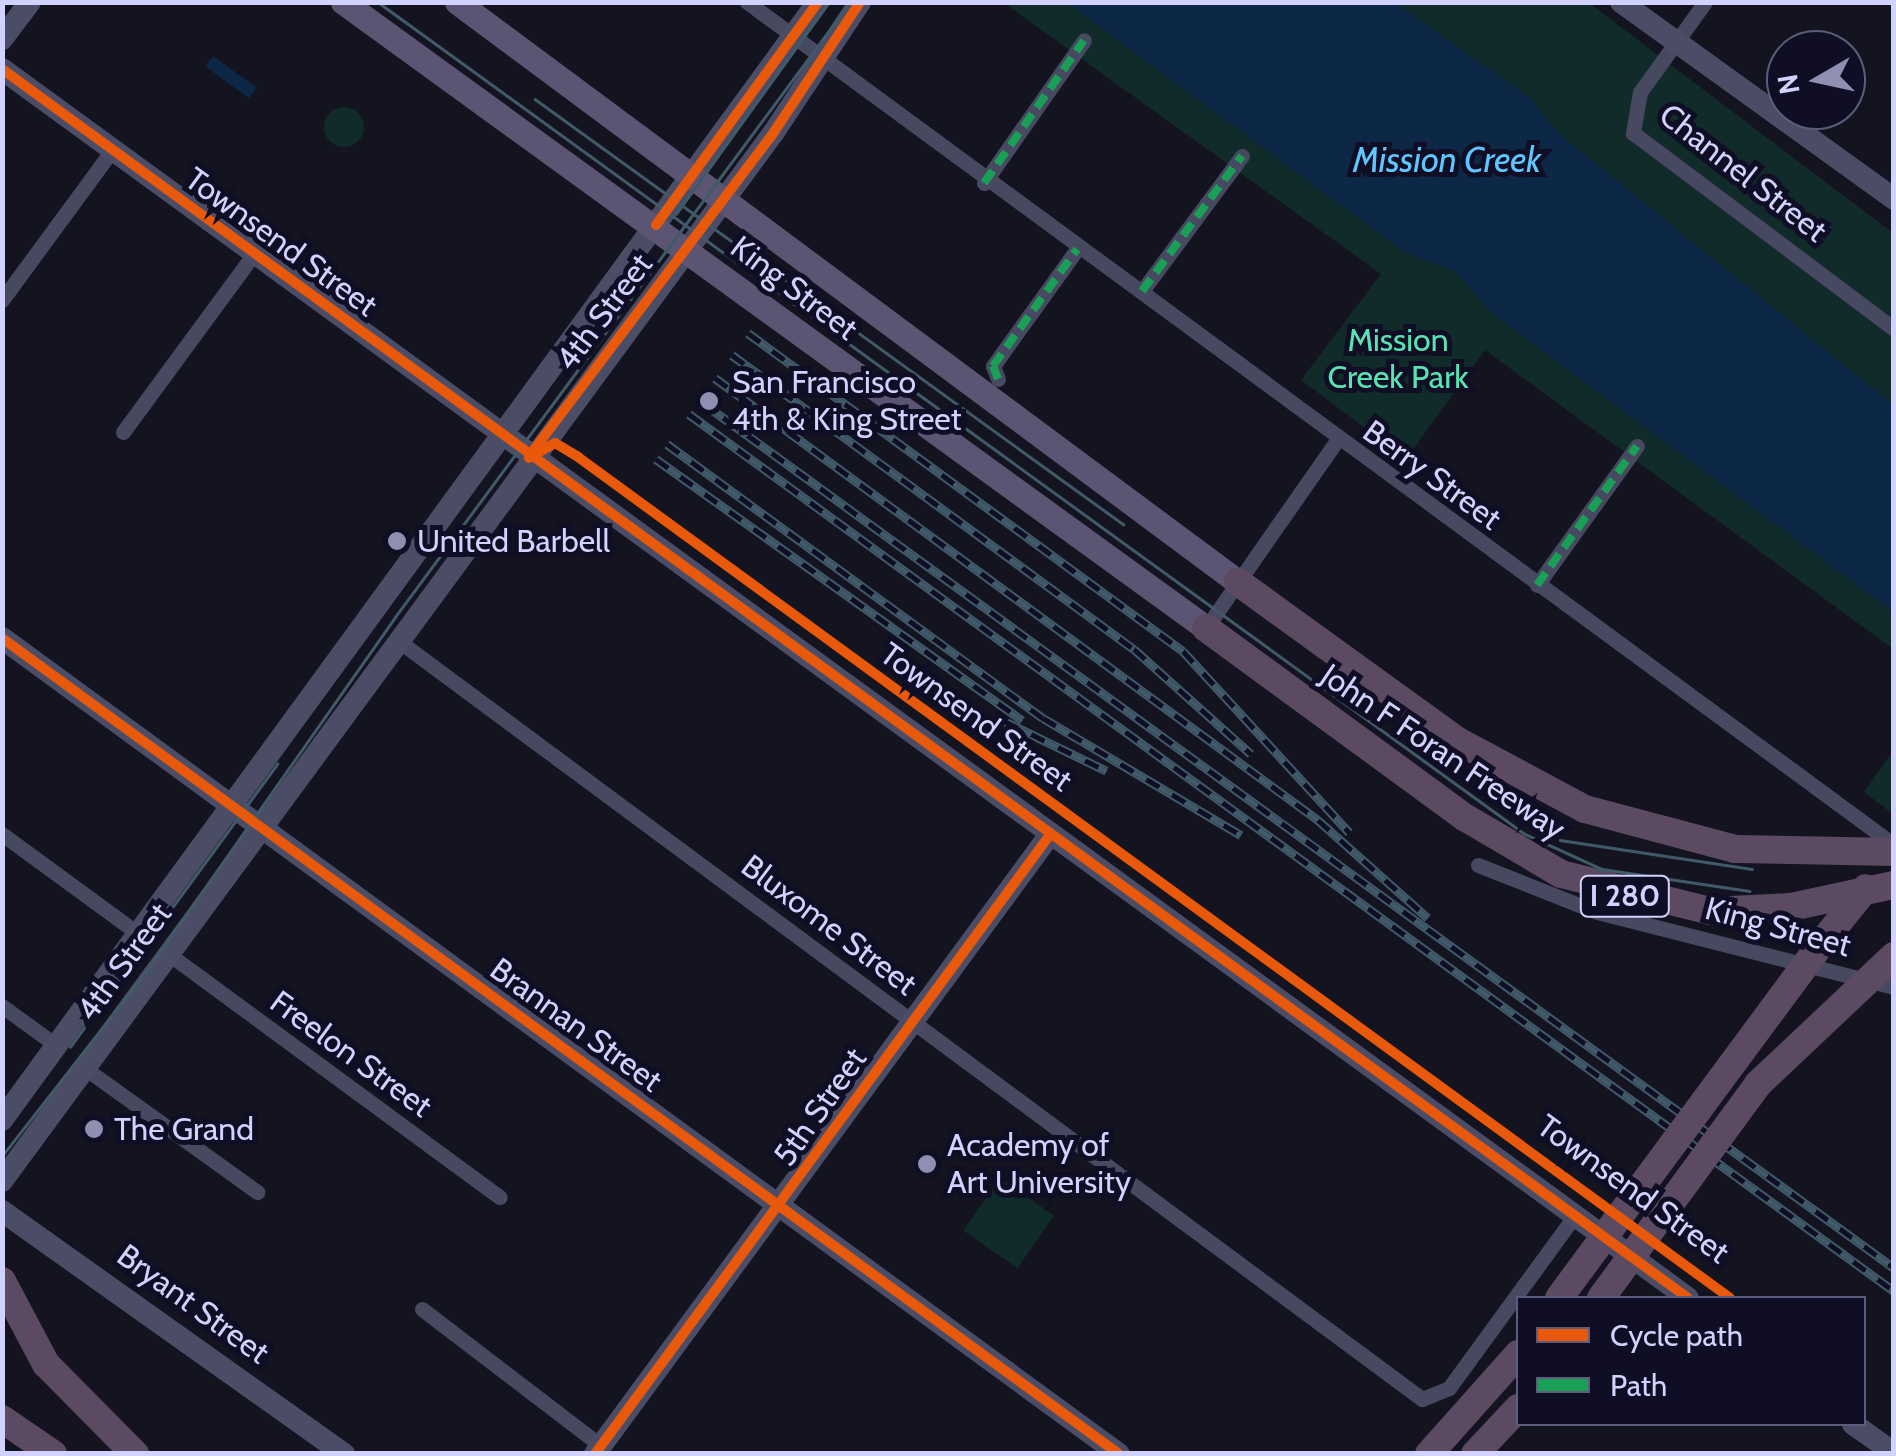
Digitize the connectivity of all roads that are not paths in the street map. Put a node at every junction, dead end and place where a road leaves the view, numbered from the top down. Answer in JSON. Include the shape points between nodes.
{"nodes":[{"id":1,"x":30,"y":2,"type":"edge"},
{"id":2,"x":342,"y":2,"type":"edge"},
{"id":3,"x":457,"y":2,"type":"edge"},
{"id":4,"x":748,"y":2,"type":"edge"},
{"id":5,"x":818,"y":2,"type":"edge"},
{"id":6,"x":860,"y":2,"type":"edge"},
{"id":7,"x":1621,"y":2,"type":"edge"},
{"id":8,"x":1705,"y":2,"type":"edge"},
{"id":9,"x":792,"y":35,"type":"junction"},
{"id":10,"x":2,"y":39,"type":"edge"},
{"id":11,"x":1084,"y":40,"type":"dead end"},
{"id":12,"x":1677,"y":42,"type":"junction"},
{"id":13,"x":825,"y":57,"type":"junction"},
{"id":14,"x":2,"y":69,"type":"edge"},
{"id":15,"x":112,"y":150,"type":"junction"},
{"id":16,"x":1242,"y":156,"type":"dead end"},
{"id":17,"x":688,"y":170,"type":"junction"},
{"id":18,"x":984,"y":183,"type":"junction"},
{"id":19,"x":725,"y":196,"type":"junction"},
{"id":20,"x":1894,"y":199,"type":"edge"},
{"id":21,"x":656,"y":225,"type":"junction"},
{"id":22,"x":684,"y":246,"type":"junction"},
{"id":23,"x":1077,"y":249,"type":"junction"},
{"id":24,"x":253,"y":255,"type":"junction"},
{"id":25,"x":1142,"y":291,"type":"junction"},
{"id":26,"x":2,"y":300,"type":"edge"},
{"id":27,"x":1894,"y":329,"type":"edge"},
{"id":28,"x":998,"y":379,"type":"dead end"},
{"id":29,"x":123,"y":432,"type":"dead end"},
{"id":30,"x":504,"y":438,"type":"junction"},
{"id":31,"x":1337,"y":440,"type":"junction"},
{"id":32,"x":1637,"y":446,"type":"dead end"},
{"id":33,"x":529,"y":458,"type":"junction"},
{"id":34,"x":1238,"y":582,"type":"junction"},
{"id":35,"x":1536,"y":585,"type":"junction"},
{"id":36,"x":1206,"y":628,"type":"junction"},
{"id":37,"x":2,"y":638,"type":"edge"},
{"id":38,"x":396,"y":639,"type":"junction"},
{"id":39,"x":232,"y":806,"type":"junction"},
{"id":40,"x":262,"y":827,"type":"junction"},
{"id":41,"x":2,"y":834,"type":"edge"},
{"id":42,"x":1049,"y":836,"type":"junction"},
{"id":43,"x":1894,"y":851,"type":"edge"},
{"id":44,"x":1478,"y":865,"type":"dead end"},
{"id":45,"x":1894,"y":885,"type":"edge"},
{"id":46,"x":140,"y":935,"type":"junction"},
{"id":47,"x":170,"y":956,"type":"junction"},
{"id":48,"x":1894,"y":956,"type":"edge"},
{"id":49,"x":1894,"y":988,"type":"edge"},
{"id":50,"x":2,"y":1006,"type":"edge"},
{"id":51,"x":914,"y":1020,"type":"junction"},
{"id":52,"x":56,"y":1046,"type":"junction"},
{"id":53,"x":86,"y":1069,"type":"junction"},
{"id":54,"x":2,"y":1120,"type":"edge"},
{"id":55,"x":2,"y":1181,"type":"edge"},
{"id":56,"x":257,"y":1192,"type":"dead end"},
{"id":57,"x":500,"y":1196,"type":"dead end"},
{"id":58,"x":780,"y":1207,"type":"junction"},
{"id":59,"x":2,"y":1211,"type":"edge"},
{"id":60,"x":1568,"y":1224,"type":"junction"},
{"id":61,"x":2,"y":1281,"type":"edge"},
{"id":62,"x":1516,"y":1296,"type":"edge"},
{"id":63,"x":1516,"y":1296,"type":"edge"},
{"id":64,"x":1561,"y":1296,"type":"edge"},
{"id":65,"x":1602,"y":1296,"type":"edge"},
{"id":66,"x":1685,"y":1296,"type":"edge"},
{"id":67,"x":422,"y":1309,"type":"dead end"},
{"id":68,"x":1516,"y":1356,"type":"edge"},
{"id":69,"x":1516,"y":1410,"type":"edge"},
{"id":70,"x":2,"y":1419,"type":"edge"},
{"id":71,"x":1857,"y":1426,"type":"edge"},
{"id":72,"x":598,"y":1450,"type":"edge"},
{"id":73,"x":1894,"y":1453,"type":"edge"},
{"id":74,"x":54,"y":1454,"type":"edge"},
{"id":75,"x":135,"y":1454,"type":"edge"},
{"id":76,"x":344,"y":1454,"type":"edge"},
{"id":77,"x":1119,"y":1454,"type":"edge"},
{"id":78,"x":1428,"y":1454,"type":"edge"},
{"id":79,"x":1476,"y":1454,"type":"edge"}],
"edges":[{"from":1,"to":10,"type":"main road"},
{"from":2,"to":21,"type":"main road","name":"King Street","via":[[501,126]]},
{"from":3,"to":17,"type":"main road","name":"King Street"},
{"from":4,"to":9,"type":"street","name":"Berry Street"},
{"from":5,"to":9,"type":"main road","name":"4th Street"},
{"from":6,"to":13,"type":"main road","name":"4th Street"},
{"from":7,"to":12,"type":"main road","name":"Channel Street"},
{"from":8,"to":12,"type":"street"},
{"from":9,"to":13,"type":"street","name":"Berry Street"},
{"from":9,"to":17,"type":"main road","name":"4th Street"},
{"from":11,"to":18,"type":"street"},
{"from":12,"to":20,"type":"main road","name":"Channel Street"},
{"from":12,"to":27,"type":"street","name":"Channel Street","via":[[1640,92],[1633,133]]},
{"from":13,"to":18,"type":"street","name":"Berry Street"},
{"from":13,"to":19,"type":"main road","name":"4th Street"},
{"from":14,"to":15,"type":"main road","name":"Townsend Street"},
{"from":15,"to":24,"type":"main road","name":"Townsend Street"},
{"from":15,"to":26,"type":"street"},
{"from":16,"to":25,"type":"street"},
{"from":17,"to":19,"type":"main road","name":"King Street"},
{"from":17,"to":21,"type":"main road","name":"4th Street"},
{"from":18,"to":23,"type":"street","name":"Berry Street"},
{"from":19,"to":22,"type":"main road","name":"4th Street"},
{"from":19,"to":34,"type":"main road","name":"King Street"},
{"from":21,"to":22,"type":"main road","name":"King Street"},
{"from":21,"to":30,"type":"main road","name":"4th Street"},
{"from":22,"to":33,"type":"main road","name":"4th Street"},
{"from":22,"to":36,"type":"main road","name":"King Street"},
{"from":23,"to":25,"type":"street","name":"Berry Street"},
{"from":23,"to":28,"type":"street","via":[[994,366]]},
{"from":24,"to":29,"type":"street"},
{"from":24,"to":30,"type":"main road","name":"Townsend Street"},
{"from":25,"to":31,"type":"street","name":"Berry Street"},
{"from":30,"to":33,"type":"main road","name":"Townsend Street"},
{"from":30,"to":39,"type":"main road","name":"4th Street"},
{"from":31,"to":34,"type":"street"},
{"from":31,"to":35,"type":"street","name":"Berry Street"},
{"from":32,"to":35,"type":"street"},
{"from":33,"to":38,"type":"main road","name":"4th Street"},
{"from":33,"to":42,"type":"main road","name":"Townsend Street"},
{"from":34,"to":36,"type":"street"},
{"from":34,"to":43,"type":"highway","number":"I 280","via":[[1423,716],[1538,788],[1633,826],[1786,854]]},
{"from":35,"to":43,"type":"street","name":"Berry Street"},
{"from":36,"to":45,"type":"highway","name":"John F Foran Freeway","number":"I 280","via":[[1511,848],[1614,893],[1750,911]]},
{"from":37,"to":39,"type":"main road","name":"Brannan Street"},
{"from":38,"to":40,"type":"main road","name":"4th Street"},
{"from":38,"to":51,"type":"street","name":"Bluxome Street"},
{"from":39,"to":40,"type":"main road","name":"Brannan Street"},
{"from":39,"to":46,"type":"main road","name":"4th Street"},
{"from":40,"to":47,"type":"main road","name":"4th Street"},
{"from":40,"to":58,"type":"main road","name":"Brannan Street"},
{"from":41,"to":46,"type":"street"},
{"from":42,"to":51,"type":"main road","name":"5th Street"},
{"from":42,"to":60,"type":"main road","name":"Townsend Street","via":[[1503,1166]]},
{"from":43,"to":64,"type":"highway","bridge":true},
{"from":44,"to":49,"type":"street","name":"King Street","via":[[1597,912]]},
{"from":46,"to":52,"type":"main road","name":"4th Street"},
{"from":47,"to":53,"type":"main road","name":"4th Street"},
{"from":47,"to":57,"type":"street","name":"Freelon Street"},
{"from":48,"to":65,"type":"highway","bridge":true,"via":[[1758,1084]]},
{"from":50,"to":52,"type":"street"},
{"from":51,"to":58,"type":"main road","name":"5th Street"},
{"from":51,"to":62,"type":"street","name":"Bluxome Street","via":[[1422,1398],[1450,1388]]},
{"from":52,"to":54,"type":"main road","name":"4th Street"},
{"from":53,"to":55,"type":"main road","name":"4th Street"},
{"from":53,"to":56,"type":"street"},
{"from":58,"to":72,"type":"main road","name":"5th Street"},
{"from":58,"to":77,"type":"main road","name":"Brannan Street"},
{"from":59,"to":76,"type":"main road","name":"Bryant Street"},
{"from":60,"to":63,"type":"street","name":"Bluxome Street"},
{"from":60,"to":66,"type":"main road","name":"Townsend Street"},
{"from":61,"to":75,"type":"highway","via":[[46,1364]]},
{"from":67,"to":72,"type":"street"},
{"from":68,"to":78,"type":"highway"},
{"from":69,"to":79,"type":"highway"},
{"from":70,"to":74,"type":"highway"},
{"from":71,"to":73,"type":"main road"}]}
